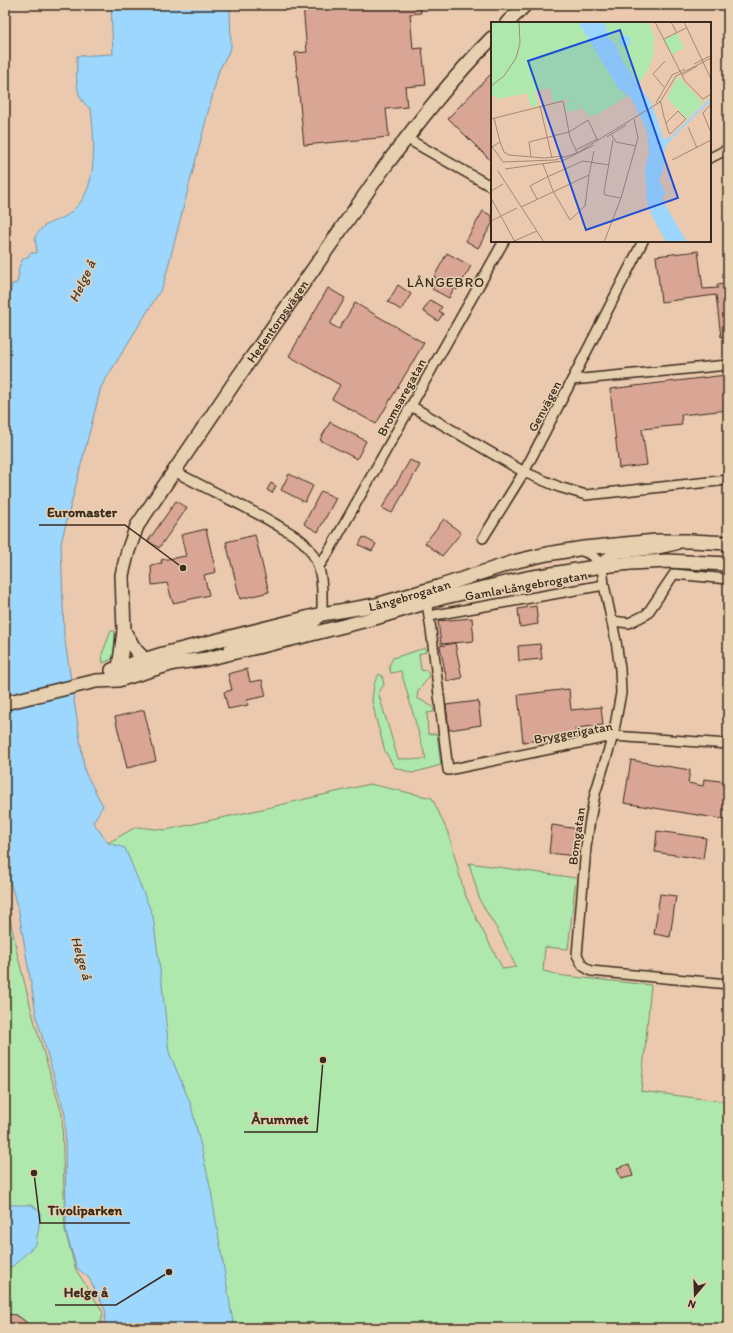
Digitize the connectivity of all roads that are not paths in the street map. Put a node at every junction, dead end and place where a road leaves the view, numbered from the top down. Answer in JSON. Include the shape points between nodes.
{"nodes":[{"id":1,"x":525,"y":5,"type":"edge"},
{"id":2,"x":508,"y":22,"type":"edge"},
{"id":3,"x":491,"y":39,"type":"edge"},
{"id":4,"x":406,"y":138,"type":"junction"},
{"id":5,"x":728,"y":149,"type":"edge"},
{"id":6,"x":711,"y":158,"type":"edge"},
{"id":7,"x":491,"y":186,"type":"edge"},
{"id":8,"x":503,"y":242,"type":"edge"},
{"id":9,"x":642,"y":242,"type":"edge"},
{"id":10,"x":728,"y":365,"type":"edge"},
{"id":11,"x":572,"y":380,"type":"junction"},
{"id":12,"x":411,"y":406,"type":"junction"},
{"id":13,"x":174,"y":471,"type":"junction"},
{"id":14,"x":524,"y":472,"type":"junction"},
{"id":15,"x":728,"y":480,"type":"edge"},
{"id":16,"x":484,"y":538,"type":"dead end"},
{"id":17,"x":691,"y":541,"type":"junction"},
{"id":18,"x":728,"y":543,"type":"edge"},
{"id":19,"x":574,"y":550,"type":"junction"},
{"id":20,"x":728,"y":564,"type":"edge"},
{"id":21,"x":319,"y":566,"type":"junction"},
{"id":22,"x":602,"y":566,"type":"junction"},
{"id":23,"x":728,"y":579,"type":"edge"},
{"id":24,"x":604,"y":584,"type":"junction"},
{"id":25,"x":426,"y":602,"type":"junction"},
{"id":26,"x":322,"y":614,"type":"junction"},
{"id":27,"x":429,"y":616,"type":"junction"},
{"id":28,"x":612,"y":621,"type":"junction"},
{"id":29,"x":124,"y":631,"type":"junction"},
{"id":30,"x":144,"y":660,"type":"junction"},
{"id":31,"x":174,"y":663,"type":"junction"},
{"id":32,"x":119,"y":668,"type":"junction"},
{"id":33,"x":157,"y":668,"type":"junction"},
{"id":34,"x":92,"y":682,"type":"junction"},
{"id":35,"x":5,"y":703,"type":"edge"},
{"id":36,"x":613,"y":736,"type":"junction"},
{"id":37,"x":728,"y":744,"type":"edge"},
{"id":38,"x":448,"y":770,"type":"joint"},
{"id":39,"x":728,"y":984,"type":"edge"}],
"edges":[{"from":1,"to":2,"type":"main road"},
{"from":3,"to":4,"type":"main road","name":"Hedentorpsvägen","via":[[467,63]]},
{"from":4,"to":7,"type":"street"},
{"from":4,"to":13,"type":"main road","name":"Hedentorpsvägen"},
{"from":5,"to":6,"type":"street"},
{"from":8,"to":12,"type":"street","name":"Bromsaregatan"},
{"from":9,"to":11,"type":"street"},
{"from":10,"to":11,"type":"street","name":"Genvägen"},
{"from":11,"to":14,"type":"street","name":"Genvägen"},
{"from":12,"to":14,"type":"street"},
{"from":12,"to":21,"type":"street","name":"Bromsaregatan"},
{"from":13,"to":21,"type":"street","via":[[292,534],[305,544]]},
{"from":13,"to":29,"type":"main road","name":"Hedentorpsvägen","via":[[137,526],[128,551],[122,575]]},
{"from":14,"to":15,"type":"street","via":[[586,495]]},
{"from":14,"to":16,"type":"street","name":"Genvägen"},
{"from":17,"to":18,"type":"main road","name":"Långebrogatan"},
{"from":17,"to":19,"type":"main road","name":"Långebrogatan","via":[[656,541]]},
{"from":17,"to":22,"type":"street","via":[[654,550],[609,556]]},
{"from":19,"to":22,"type":"street","via":[[593,556]]},
{"from":19,"to":26,"type":"main road","name":"Långebrogatan","via":[[517,561],[376,605]]},
{"from":20,"to":22,"type":"main road","name":"Långebrogatan","via":[[667,561]]},
{"from":21,"to":26,"type":"street"},
{"from":22,"to":24,"type":"street","name":"Bomgatan"},
{"from":22,"to":25,"type":"main road","name":"Långebrogatan","via":[[526,578]]},
{"from":23,"to":28,"type":"street","via":[[674,574],[647,614],[629,623]]},
{"from":24,"to":27,"type":"street","name":"Gamla Långebrogatan"},
{"from":24,"to":28,"type":"street","name":"Bomgatan"},
{"from":25,"to":27,"type":"street","name":"Långebrogatan"},
{"from":25,"to":31,"type":"main road","name":"Långebrogatan","via":[[300,637],[206,659]]},
{"from":26,"to":30,"type":"main road","name":"Långebrogatan"},
{"from":26,"to":31,"type":"street","via":[[317,622],[310,626]]},
{"from":27,"to":38,"type":"street","name":"Långebrogatan"},
{"from":28,"to":36,"type":"street","name":"Bomgatan","via":[[621,693]]},
{"from":29,"to":30,"type":"main road","name":"Hedentorpsvägen"},
{"from":29,"to":32,"type":"main road","name":"Hedentorpsvägen"},
{"from":30,"to":32,"type":"main road","name":"Långebrogatan"},
{"from":30,"to":33,"type":"main road","name":"Hedentorpsvägen"},
{"from":31,"to":33,"type":"main road","name":"Långebrogatan"},
{"from":32,"to":34,"type":"main road","name":"Långebrogatan"},
{"from":33,"to":34,"type":"main road","name":"Långebrogatan","via":[[118,680]]},
{"from":34,"to":35,"type":"main road","name":"Långebrogatan"},
{"from":36,"to":37,"type":"street","name":"Bryggerigatan"},
{"from":36,"to":38,"type":"street","name":"Bryggerigatan"},
{"from":36,"to":39,"type":"street","name":"Bomgatan","via":[[595,794],[590,820],[577,955],[583,966],[591,971]]}]}
